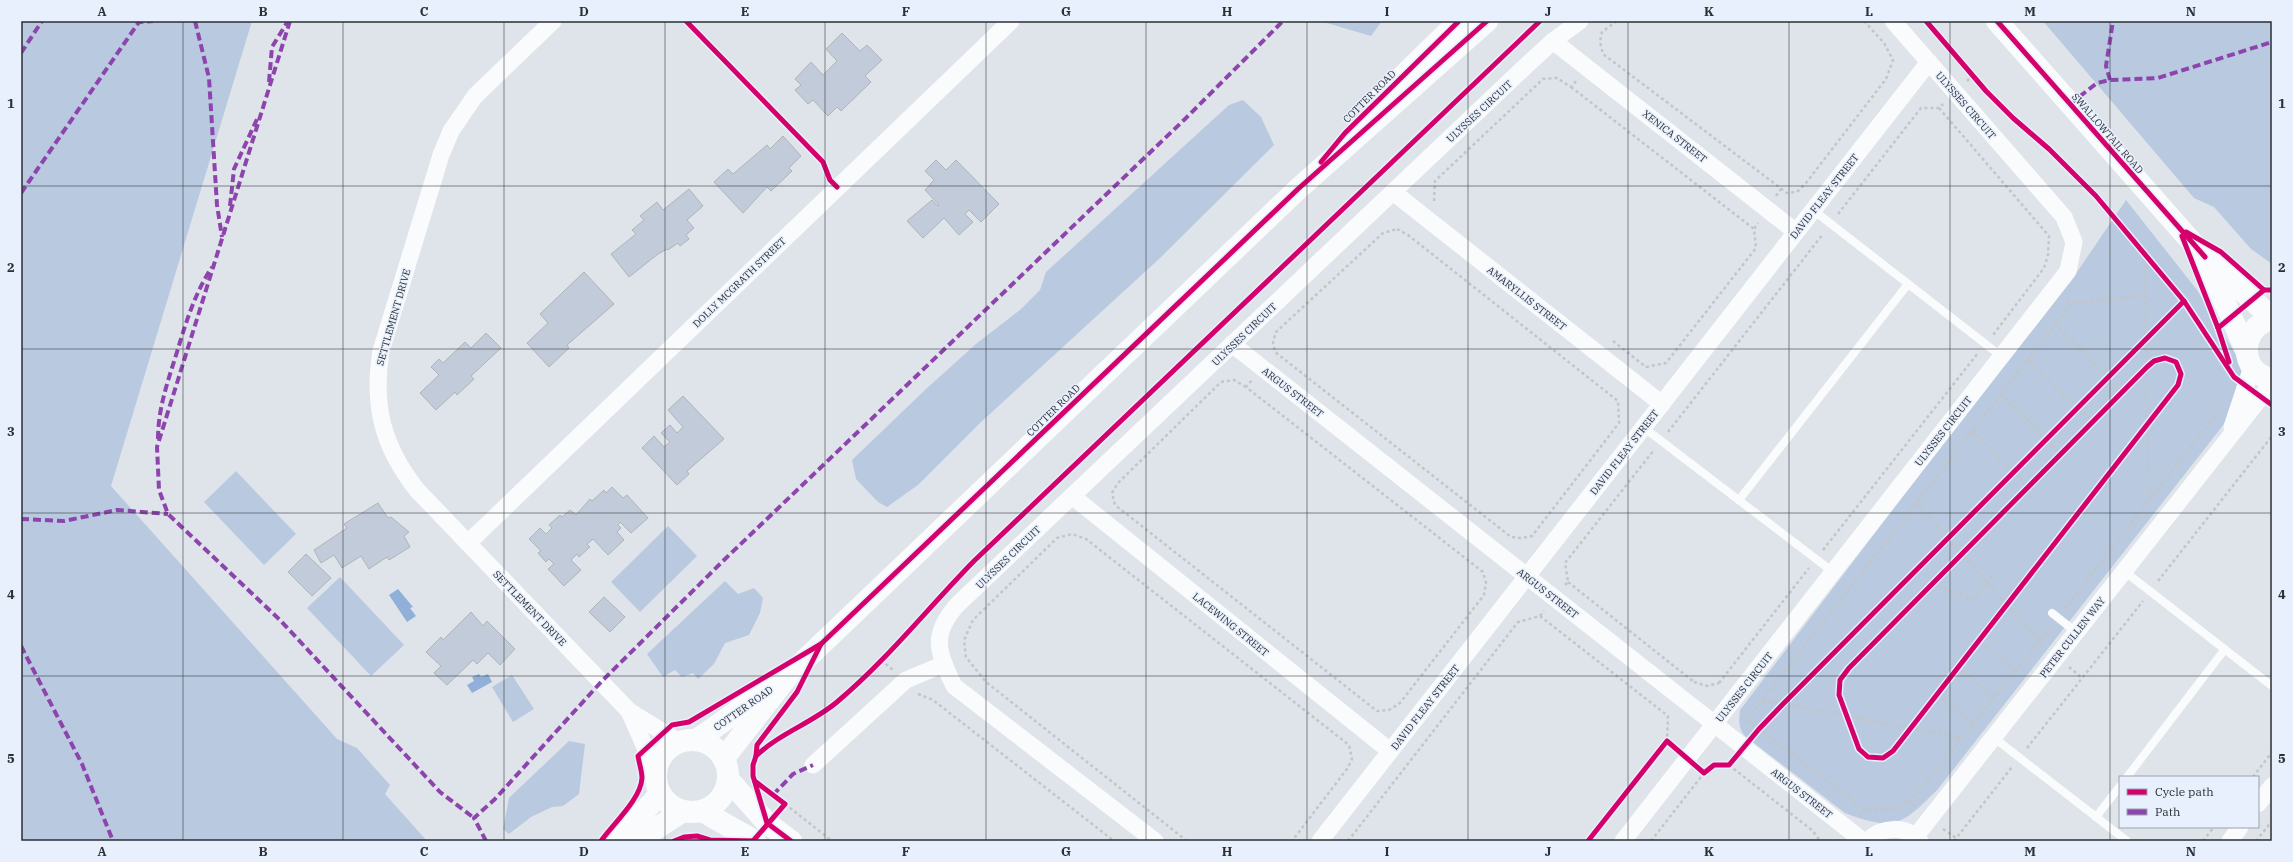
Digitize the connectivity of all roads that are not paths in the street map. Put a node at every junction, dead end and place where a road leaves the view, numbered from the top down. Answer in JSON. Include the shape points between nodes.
{"nodes":[{"id":1,"x":553,"y":21,"type":"edge"},
{"id":2,"x":1011,"y":21,"type":"edge"},
{"id":3,"x":1459,"y":21,"type":"edge"},
{"id":4,"x":1487,"y":21,"type":"edge"},
{"id":5,"x":1580,"y":21,"type":"edge"},
{"id":6,"x":1893,"y":21,"type":"edge"},
{"id":7,"x":1997,"y":21,"type":"edge"},
{"id":8,"x":1553,"y":41,"type":"junction"},
{"id":9,"x":1929,"y":62,"type":"junction"},
{"id":10,"x":1298,"y":189,"type":"junction"},
{"id":11,"x":1393,"y":192,"type":"junction"},
{"id":12,"x":1813,"y":210,"type":"junction"},
{"id":13,"x":1796,"y":232,"type":"junction"},
{"id":14,"x":2205,"y":257,"type":"junction"},
{"id":15,"x":1908,"y":284,"type":"junction"},
{"id":16,"x":2272,"y":318,"type":"edge"},
{"id":17,"x":1232,"y":344,"type":"junction"},
{"id":18,"x":2001,"y":356,"type":"junction"},
{"id":19,"x":2249,"y":358,"type":"junction"},
{"id":20,"x":2272,"y":379,"type":"edge"},
{"id":21,"x":2272,"y":383,"type":"edge"},
{"id":22,"x":1662,"y":404,"type":"junction"},
{"id":23,"x":1643,"y":427,"type":"junction"},
{"id":24,"x":2228,"y":438,"type":"junction"},
{"id":25,"x":1072,"y":496,"type":"junction"},
{"id":26,"x":1739,"y":500,"type":"junction"},
{"id":27,"x":468,"y":543,"type":"junction"},
{"id":28,"x":2124,"y":571,"type":"junction"},
{"id":29,"x":1833,"y":572,"type":"junction"},
{"id":30,"x":1527,"y":576,"type":"junction"},
{"id":31,"x":2055,"y":615,"type":"road end"},
{"id":32,"x":2076,"y":632,"type":"junction"},
{"id":33,"x":2225,"y":649,"type":"junction"},
{"id":34,"x":944,"y":664,"type":"junction"},
{"id":35,"x":788,"y":676,"type":"junction"},
{"id":36,"x":2272,"y":686,"type":"edge"},
{"id":37,"x":629,"y":711,"type":"junction"},
{"id":38,"x":1714,"y":724,"type":"junction"},
{"id":39,"x":1994,"y":737,"type":"junction"},
{"id":40,"x":688,"y":741,"type":"junction"},
{"id":41,"x":1390,"y":751,"type":"junction"},
{"id":42,"x":813,"y":765,"type":"dead end"},
{"id":43,"x":726,"y":768,"type":"junction"},
{"id":44,"x":656,"y":772,"type":"junction"},
{"id":45,"x":2128,"y":776,"type":"edge"},
{"id":46,"x":2272,"y":786,"type":"edge"},
{"id":47,"x":2119,"y":787,"type":"edge"},
{"id":48,"x":660,"y":794,"type":"junction"},
{"id":49,"x":2259,"y":803,"type":"edge"},
{"id":50,"x":692,"y":811,"type":"junction"},
{"id":51,"x":2096,"y":817,"type":"junction"},
{"id":52,"x":2239,"y":828,"type":"edge"},
{"id":53,"x":1918,"y":838,"type":"edge"},
{"id":54,"x":617,"y":841,"type":"edge"},
{"id":55,"x":637,"y":841,"type":"edge"},
{"id":56,"x":755,"y":841,"type":"edge"},
{"id":57,"x":791,"y":841,"type":"edge"},
{"id":58,"x":1155,"y":841,"type":"edge"},
{"id":59,"x":1320,"y":841,"type":"edge"},
{"id":60,"x":1624,"y":841,"type":"edge"},
{"id":61,"x":1863,"y":841,"type":"edge"},
{"id":62,"x":1867,"y":841,"type":"edge"},
{"id":63,"x":2127,"y":841,"type":"edge"},
{"id":64,"x":2230,"y":841,"type":"edge"}],
"edges":[{"from":1,"to":27,"type":"street","name":"SETTLEMENT DRIVE","via":[[475,96],[451,131],[441,155],[392,314],[377,374],[381,418],[390,448],[402,470]]},
{"from":2,"to":27,"type":"street","name":"DOLLY MCGRATH STREET"},
{"from":3,"to":10,"type":"main road","name":"COTTER ROAD","via":[[1345,133]]},
{"from":4,"to":10,"type":"main road","name":"COTTER ROAD"},
{"from":5,"to":8,"type":"street","name":"ULYSSES CIRCUIT"},
{"from":6,"to":9,"type":"street","name":"ULYSSES CIRCUIT"},
{"from":7,"to":14,"type":"main road","name":"SWALLOWTAIL ROAD"},
{"from":8,"to":11,"type":"street","name":"ULYSSES CIRCUIT"},
{"from":8,"to":13,"type":"street","name":"XENICA STREET"},
{"from":9,"to":12,"type":"street","name":"DAVID FLEAY STREET"},
{"from":9,"to":18,"type":"street","name":"ULYSSES CIRCUIT","via":[[2064,217],[2074,242],[2068,271]]},
{"from":10,"to":35,"type":"main road","name":"COTTER ROAD"},
{"from":11,"to":17,"type":"street","name":"ULYSSES CIRCUIT"},
{"from":11,"to":22,"type":"street","name":"AMARYLLIS STREET"},
{"from":12,"to":13,"type":"street","name":"DAVID FLEAY STREET"},
{"from":12,"to":15,"type":"lane"},
{"from":13,"to":22,"type":"street","name":"DAVID FLEAY STREET"},
{"from":14,"to":16,"type":"main road","name":"SWALLOWTAIL ROAD"},
{"from":14,"to":19,"type":"main road","name":"SWALLOWTAIL ROAD"},
{"from":15,"to":18,"type":"lane"},
{"from":15,"to":26,"type":"lane"},
{"from":16,"to":19,"type":"main road","name":"SWALLOWTAIL ROAD","via":[[2254,329],[2247,342]]},
{"from":17,"to":25,"type":"street","name":"ULYSSES CIRCUIT"},
{"from":17,"to":30,"type":"street","name":"ARGUS STREET"},
{"from":18,"to":29,"type":"street","name":"ULYSSES CIRCUIT"},
{"from":19,"to":20,"type":"main road","via":[[2262,376]]},
{"from":19,"to":24,"type":"street","name":"PETER CULLEN WAY"},
{"from":21,"to":24,"type":"street","name":"PETER CULLEN WAY"},
{"from":22,"to":23,"type":"street","name":"DAVID FLEAY STREET"},
{"from":23,"to":26,"type":"lane"},
{"from":23,"to":30,"type":"street","name":"DAVID FLEAY STREET"},
{"from":24,"to":28,"type":"street","name":"PETER CULLEN WAY"},
{"from":25,"to":34,"type":"street","name":"ULYSSES CIRCUIT","via":[[944,621],[938,642]]},
{"from":25,"to":41,"type":"street","name":"LACEWING STREET"},
{"from":26,"to":29,"type":"lane"},
{"from":27,"to":37,"type":"street","name":"SETTLEMENT DRIVE"},
{"from":28,"to":32,"type":"street","name":"PETER CULLEN WAY"},
{"from":28,"to":33,"type":"lane"},
{"from":29,"to":38,"type":"street","name":"ULYSSES CIRCUIT"},
{"from":30,"to":38,"type":"street","name":"ARGUS STREET"},
{"from":30,"to":41,"type":"street","name":"DAVID FLEAY STREET"},
{"from":31,"to":32,"type":"lane"},
{"from":32,"to":39,"type":"street","name":"PETER CULLEN WAY"},
{"from":33,"to":36,"type":"lane"},
{"from":33,"to":45,"type":"lane"},
{"from":34,"to":42,"type":"street","via":[[906,680]]},
{"from":34,"to":58,"type":"street","name":"ULYSSES CIRCUIT","via":[[954,686]]},
{"from":35,"to":40,"type":"main road","name":"COTTER ROAD"},
{"from":35,"to":43,"type":"main road","name":"COTTER ROAD"},
{"from":37,"to":40,"type":"street","name":"SETTLEMENT DRIVE"},
{"from":37,"to":44,"type":"street","name":"SETTLEMENT DRIVE"},
{"from":38,"to":60,"type":"street","name":"ULYSSES CIRCUIT"},
{"from":38,"to":61,"type":"street","name":"ARGUS STREET"},
{"from":39,"to":51,"type":"lane"},
{"from":39,"to":53,"type":"street","name":"PETER CULLEN WAY"},
{"from":40,"to":43,"type":"main road","via":[[708,743],[717,749]]},
{"from":40,"to":44,"type":"main road","via":[[663,754]]},
{"from":41,"to":59,"type":"street","name":"DAVID FLEAY STREET"},
{"from":43,"to":50,"type":"main road","via":[[726,790],[720,799],[712,806]]},
{"from":43,"to":57,"type":"main road","via":[[767,823]]},
{"from":44,"to":48,"type":"main road"},
{"from":46,"to":49,"type":"street"},
{"from":47,"to":51,"type":"lane"},
{"from":48,"to":50,"type":"main road","via":[[674,807]]},
{"from":48,"to":54,"type":"main road"},
{"from":50,"to":55,"type":"main road"},
{"from":50,"to":56,"type":"main road"},
{"from":51,"to":63,"type":"lane"},
{"from":52,"to":64,"type":"street"},
{"from":53,"to":62,"type":"street","name":"PETER CULLEN WAY","via":[[1894,829],[1883,830]]}]}
